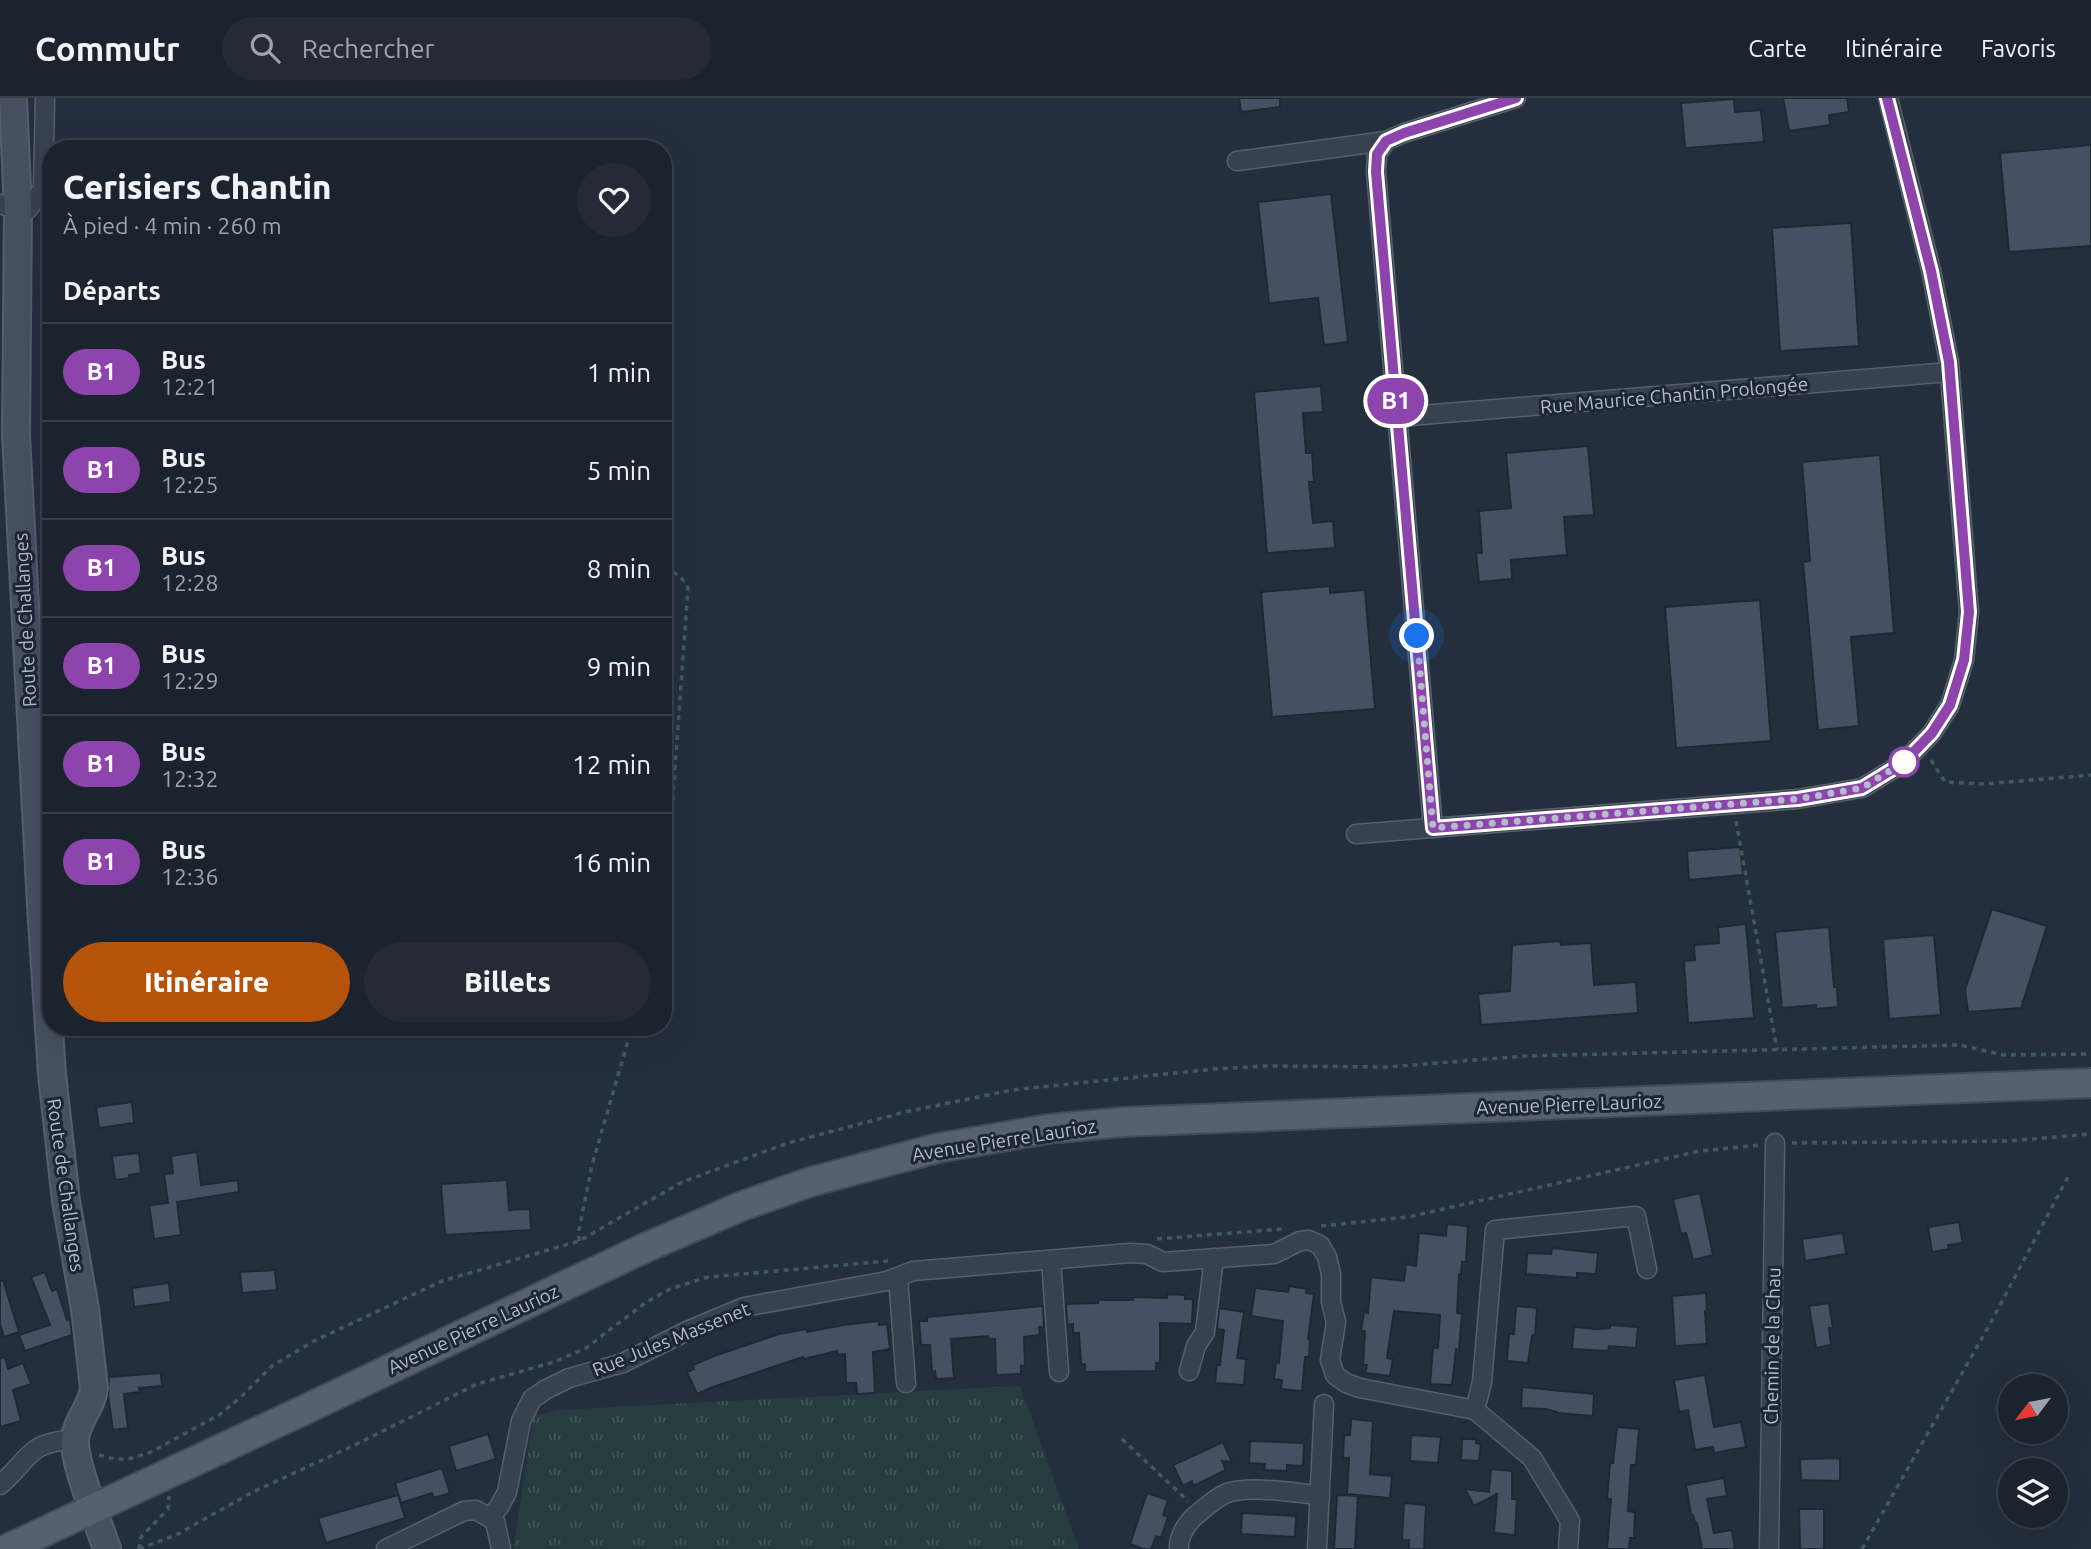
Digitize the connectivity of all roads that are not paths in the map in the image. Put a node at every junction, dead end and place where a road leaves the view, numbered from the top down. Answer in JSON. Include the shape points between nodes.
{"nodes":[{"id":1,"x":13,"y":98,"type":"edge"},
{"id":2,"x":45,"y":98,"type":"edge"},
{"id":3,"x":1516,"y":98,"type":"edge"},
{"id":4,"x":1888,"y":98,"type":"edge"},
{"id":5,"x":44,"y":140,"type":"edge"},
{"id":6,"x":1386,"y":141,"type":"junction"},
{"id":7,"x":1237,"y":161,"type":"dead end"},
{"id":8,"x":42,"y":190,"type":"edge"},
{"id":9,"x":9,"y":207,"type":"edge"},
{"id":10,"x":1950,"y":372,"type":"junction"},
{"id":11,"x":1397,"y":417,"type":"junction"},
{"id":12,"x":1433,"y":828,"type":"junction"},
{"id":13,"x":1356,"y":834,"type":"dead end"},
{"id":14,"x":42,"y":922,"type":"edge"},
{"id":15,"x":49,"y":1036,"type":"edge"},
{"id":16,"x":2089,"y":1084,"type":"edge"},
{"id":17,"x":1775,"y":1143,"type":"dead end"},
{"id":18,"x":1214,"y":1258,"type":"junction"},
{"id":19,"x":1052,"y":1259,"type":"junction"},
{"id":20,"x":1647,"y":1269,"type":"dead end"},
{"id":21,"x":898,"y":1277,"type":"junction"},
{"id":22,"x":1189,"y":1371,"type":"dead end"},
{"id":23,"x":1059,"y":1372,"type":"dead end"},
{"id":24,"x":906,"y":1384,"type":"dead end"},
{"id":25,"x":1324,"y":1404,"type":"dead end"},
{"id":26,"x":1475,"y":1410,"type":"junction"},
{"id":27,"x":75,"y":1439,"type":"junction"},
{"id":28,"x":0,"y":1485,"type":"edge"},
{"id":29,"x":1320,"y":1495,"type":"junction"},
{"id":30,"x":94,"y":1509,"type":"junction"},
{"id":31,"x":490,"y":1517,"type":"junction"},
{"id":32,"x":7,"y":1549,"type":"edge"},
{"id":33,"x":107,"y":1549,"type":"edge"},
{"id":34,"x":386,"y":1549,"type":"edge"},
{"id":35,"x":501,"y":1549,"type":"edge"},
{"id":36,"x":1179,"y":1549,"type":"edge"},
{"id":37,"x":1317,"y":1549,"type":"edge"},
{"id":38,"x":1568,"y":1549,"type":"edge"},
{"id":39,"x":1769,"y":1549,"type":"edge"}],
"edges":[{"from":1,"to":9,"type":"street","name":"Route de Challanges"},
{"from":2,"to":5,"type":"street"},
{"from":3,"to":6,"type":"street"},
{"from":4,"to":10,"type":"street","via":[[1931,271]]},
{"from":6,"to":7,"type":"street"},
{"from":6,"to":11,"type":"street","via":[[1377,154],[1376,172]]},
{"from":8,"to":9,"type":"street","via":[[28,209]]},
{"from":9,"to":14,"type":"street","name":"Route de Challanges","via":[[16,435]]},
{"from":10,"to":11,"type":"street","name":"Rue Maurice Chantin Prolongée"},
{"from":10,"to":12,"type":"street","via":[[1969,612],[1964,660],[1950,705],[1932,733],[1903,763],[1862,788],[1798,799]]},
{"from":11,"to":12,"type":"street"},
{"from":12,"to":13,"type":"street"},
{"from":15,"to":27,"type":"street","name":"Route de Challanges","via":[[66,1201],[94,1388]]},
{"from":16,"to":30,"type":"main road","name":"Avenue Pierre Laurioz","via":[[1123,1122],[938,1148],[810,1182],[699,1224]]},
{"from":17,"to":39,"type":"street","name":"Chemin de la Chau"},
{"from":18,"to":19,"type":"street","name":"Rue Jules Massenet","via":[[1163,1262],[1147,1254],[1130,1253]]},
{"from":18,"to":22,"type":"street","via":[[1205,1332]]},
{"from":18,"to":26,"type":"street","name":"Rue Jules Massenet","via":[[1274,1254],[1300,1241],[1320,1245],[1331,1274],[1336,1322],[1330,1360],[1335,1375],[1360,1388]]},
{"from":19,"to":21,"type":"street","name":"Rue Jules Massenet","via":[[913,1271]]},
{"from":19,"to":23,"type":"street"},
{"from":20,"to":26,"type":"street","via":[[1636,1216],[1495,1230],[1482,1382]]},
{"from":21,"to":24,"type":"street"},
{"from":21,"to":31,"type":"street","name":"Rue Jules Massenet","via":[[744,1307],[623,1363],[545,1390],[532,1399],[521,1421],[507,1492]]},
{"from":25,"to":29,"type":"street"},
{"from":26,"to":38,"type":"street","via":[[1532,1458],[1570,1521]]},
{"from":27,"to":28,"type":"street","via":[[35,1449]]},
{"from":27,"to":30,"type":"street"},
{"from":29,"to":36,"type":"street","via":[[1255,1490],[1227,1493],[1188,1522]]},
{"from":29,"to":37,"type":"street"},
{"from":30,"to":32,"type":"main road","name":"Avenue Pierre Laurioz"},
{"from":30,"to":33,"type":"street"},
{"from":31,"to":34,"type":"street","via":[[476,1510],[464,1511]]},
{"from":31,"to":35,"type":"street"}]}
